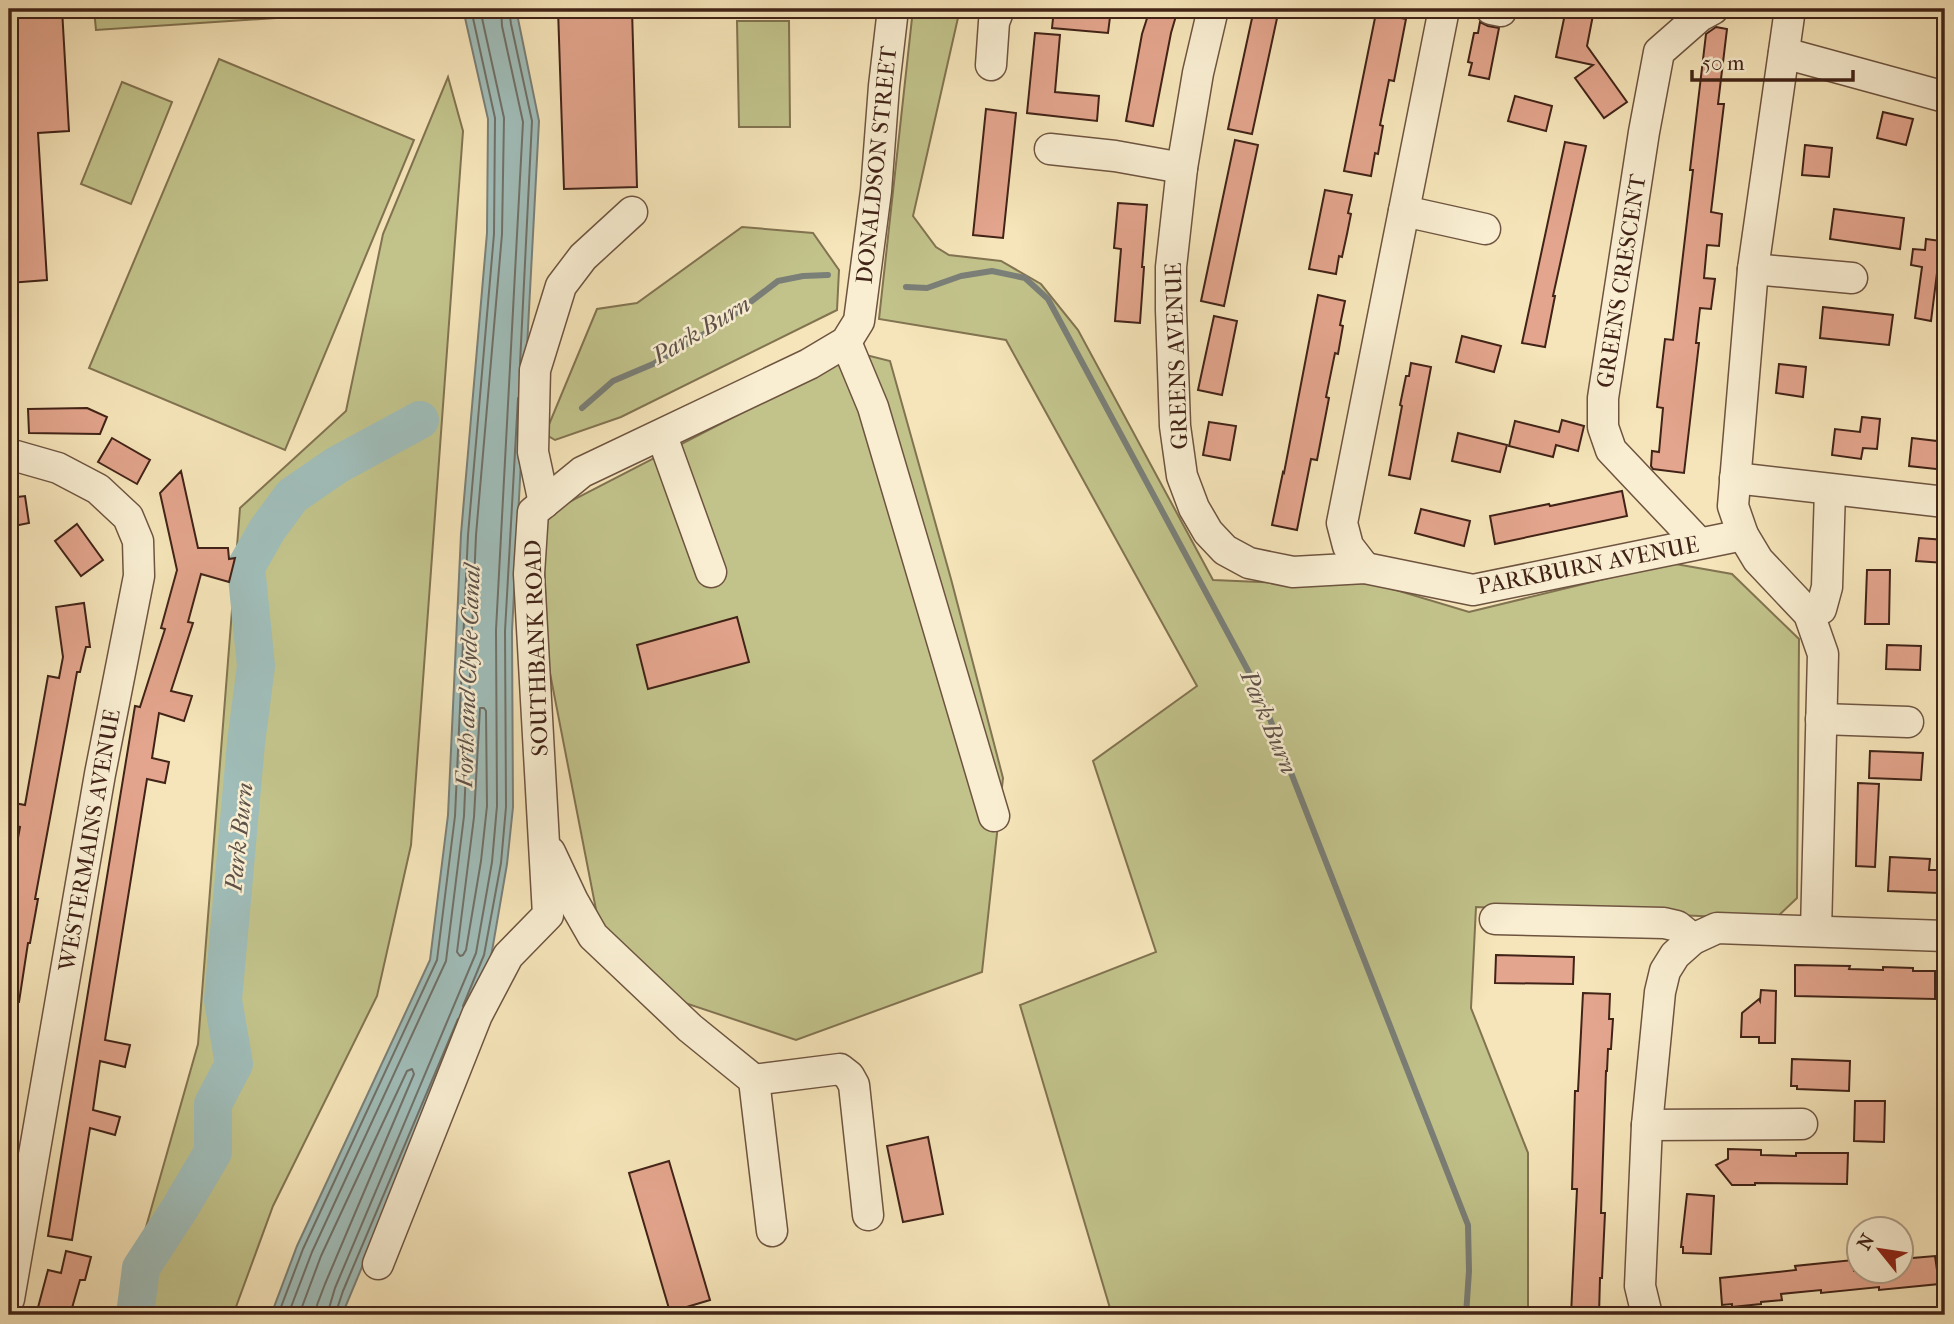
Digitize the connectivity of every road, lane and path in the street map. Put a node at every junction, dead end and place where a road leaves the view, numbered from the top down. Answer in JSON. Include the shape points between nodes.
{"nodes":[{"id":1,"x":893,"y":9,"type":"edge"},
{"id":2,"x":999,"y":9,"type":"edge"},
{"id":3,"x":1213,"y":9,"type":"edge"},
{"id":4,"x":1444,"y":9,"type":"edge"},
{"id":5,"x":1713,"y":9,"type":"edge"},
{"id":6,"x":1790,"y":9,"type":"edge"},
{"id":7,"x":1784,"y":53,"type":"junction"},
{"id":8,"x":991,"y":65,"type":"dead end"},
{"id":9,"x":1945,"y":97,"type":"edge"},
{"id":10,"x":1050,"y":149,"type":"dead end"},
{"id":11,"x":1182,"y":168,"type":"junction"},
{"id":12,"x":1404,"y":211,"type":"junction"},
{"id":13,"x":632,"y":212,"type":"dead end"},
{"id":14,"x":1485,"y":229,"type":"dead end"},
{"id":15,"x":1753,"y":269,"type":"junction"},
{"id":16,"x":1852,"y":278,"type":"dead end"},
{"id":17,"x":853,"y":332,"type":"junction"},
{"id":18,"x":662,"y":436,"type":"junction"},
{"id":19,"x":9,"y":454,"type":"edge"},
{"id":20,"x":1735,"y":478,"type":"junction"},
{"id":21,"x":1830,"y":490,"type":"junction"},
{"id":22,"x":1945,"y":502,"type":"edge"},
{"id":23,"x":544,"y":503,"type":"junction"},
{"id":24,"x":1743,"y":535,"type":"junction"},
{"id":25,"x":1699,"y":543,"type":"junction"},
{"id":26,"x":1365,"y":568,"type":"junction"},
{"id":27,"x":711,"y":572,"type":"dead end"},
{"id":28,"x":1809,"y":614,"type":"junction"},
{"id":29,"x":1821,"y":719,"type":"junction"},
{"id":30,"x":1908,"y":722,"type":"dead end"},
{"id":31,"x":994,"y":816,"type":"dead end"},
{"id":32,"x":543,"y":839,"type":"junction"},
{"id":33,"x":1495,"y":919,"type":"dead end"},
{"id":34,"x":1816,"y":931,"type":"junction"},
{"id":35,"x":1945,"y":936,"type":"edge"},
{"id":36,"x":1693,"y":939,"type":"junction"},
{"id":37,"x":754,"y":1080,"type":"junction"},
{"id":38,"x":1802,"y":1124,"type":"dead end"},
{"id":39,"x":1647,"y":1125,"type":"junction"},
{"id":40,"x":868,"y":1215,"type":"dead end"},
{"id":41,"x":772,"y":1231,"type":"dead end"},
{"id":42,"x":378,"y":1264,"type":"dead end"},
{"id":43,"x":9,"y":1299,"type":"edge"},
{"id":44,"x":1647,"y":1315,"type":"edge"}],
"edges":[{"from":1,"to":17,"type":"street","name":"DONALDSON STREET","via":[[876,191]]},
{"from":2,"to":8,"type":"street"},
{"from":3,"to":11,"type":"street","name":"GREENS AVENUE"},
{"from":4,"to":12,"type":"street"},
{"from":5,"to":25,"type":"street","name":"GREENS CRESCENT","via":[[1659,52],[1603,398],[1603,428],[1611,450]]},
{"from":6,"to":7,"type":"street"},
{"from":7,"to":9,"type":"street"},
{"from":7,"to":15,"type":"street"},
{"from":10,"to":11,"type":"street"},
{"from":11,"to":26,"type":"street","name":"GREENS AVENUE","via":[[1171,267],[1175,426],[1182,476],[1194,508],[1225,550],[1249,563],[1293,572]]},
{"from":12,"to":14,"type":"street"},
{"from":12,"to":26,"type":"street","via":[[1342,523],[1348,546]]},
{"from":13,"to":23,"type":"street","via":[[583,257],[561,286],[535,370],[533,453]]},
{"from":15,"to":16,"type":"street"},
{"from":15,"to":20,"type":"street"},
{"from":17,"to":18,"type":"street","name":"SOUTHBANK ROAD","via":[[809,365]]},
{"from":17,"to":31,"type":"street"},
{"from":18,"to":23,"type":"street","name":"SOUTHBANK ROAD","via":[[582,472]]},
{"from":18,"to":27,"type":"street"},
{"from":19,"to":43,"type":"street","name":"WESTERMAINS AVENUE","via":[[58,468],[98,489],[128,517],[138,541],[139,576]]},
{"from":20,"to":21,"type":"street"},
{"from":20,"to":24,"type":"street","via":[[1733,506]]},
{"from":21,"to":22,"type":"street"},
{"from":21,"to":28,"type":"street","via":[[1827,587],[1821,610]]},
{"from":23,"to":32,"type":"street","name":"SOUTHBANK ROAD","via":[[533,512],[529,574]]},
{"from":24,"to":25,"type":"street","name":"PARKBURN AVENUE"},
{"from":24,"to":28,"type":"street","via":[[1758,559]]},
{"from":25,"to":26,"type":"street","name":"PARKBURN AVENUE","via":[[1473,590]]},
{"from":28,"to":29,"type":"street","via":[[1823,654]]},
{"from":29,"to":30,"type":"street"},
{"from":29,"to":34,"type":"street"},
{"from":32,"to":37,"type":"street","via":[[593,936],[690,1028]]},
{"from":32,"to":42,"type":"street","name":"SOUTHBANK ROAD","via":[[548,915],[508,956],[477,1015]]},
{"from":33,"to":36,"type":"street","via":[[1664,923],[1677,926]]},
{"from":34,"to":35,"type":"street"},
{"from":34,"to":36,"type":"street","via":[[1717,928]]},
{"from":36,"to":39,"type":"street","via":[[1665,971]]},
{"from":37,"to":40,"type":"street","via":[[840,1069],[849,1076],[854,1085]]},
{"from":37,"to":41,"type":"street"},
{"from":38,"to":39,"type":"street"},
{"from":39,"to":44,"type":"street","via":[[1640,1286]]}]}
